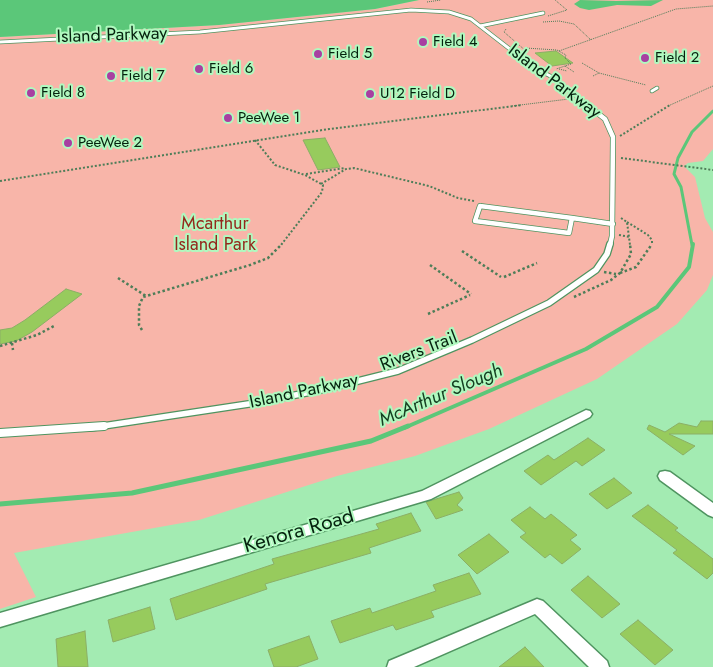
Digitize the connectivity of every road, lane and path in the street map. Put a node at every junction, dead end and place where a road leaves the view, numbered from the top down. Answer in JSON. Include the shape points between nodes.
{"nodes":[{"id":1,"x":555,"y":0,"type":"edge"},
{"id":2,"x":713,"y":6,"type":"edge"},
{"id":3,"x":543,"y":13,"type":"dead end"},
{"id":4,"x":546,"y":17,"type":"dead end"},
{"id":5,"x":487,"y":20,"type":"dead end"},
{"id":6,"x":538,"y":22,"type":"dead end"},
{"id":7,"x":493,"y":24,"type":"junction"},
{"id":8,"x":480,"y":26,"type":"junction"},
{"id":9,"x":508,"y":28,"type":"dead end"},
{"id":10,"x":591,"y":40,"type":"junction"},
{"id":11,"x":0,"y":42,"type":"edge"},
{"id":12,"x":525,"y":48,"type":"junction"},
{"id":13,"x":512,"y":51,"type":"junction"},
{"id":14,"x":559,"y":51,"type":"junction"},
{"id":15,"x":582,"y":63,"type":"dead end"},
{"id":16,"x":565,"y":66,"type":"junction"},
{"id":17,"x":552,"y":68,"type":"dead end"},
{"id":18,"x":559,"y":69,"type":"junction"},
{"id":19,"x":567,"y":71,"type":"dead end"},
{"id":20,"x":574,"y":72,"type":"dead end"},
{"id":21,"x":599,"y":73,"type":"junction"},
{"id":22,"x":593,"y":76,"type":"dead end"},
{"id":23,"x":639,"y":83,"type":"junction"},
{"id":24,"x":633,"y":86,"type":"dead end"},
{"id":25,"x":713,"y":86,"type":"edge"},
{"id":26,"x":656,"y":88,"type":"joint"},
{"id":27,"x":652,"y":91,"type":"dead end"},
{"id":28,"x":578,"y":98,"type":"junction"},
{"id":29,"x":617,"y":136,"type":"dead end"},
{"id":30,"x":255,"y":140,"type":"junction"},
{"id":31,"x":619,"y":164,"type":"dead end"},
{"id":32,"x":346,"y":169,"type":"junction"},
{"id":33,"x":713,"y":170,"type":"edge"},
{"id":34,"x":305,"y":175,"type":"junction"},
{"id":35,"x":0,"y":181,"type":"edge"},
{"id":36,"x":321,"y":184,"type":"junction"},
{"id":37,"x":480,"y":206,"type":"junction"},
{"id":38,"x":619,"y":211,"type":"dead end"},
{"id":39,"x":572,"y":218,"type":"junction"},
{"id":40,"x":628,"y":222,"type":"junction"},
{"id":41,"x":613,"y":224,"type":"junction"},
{"id":42,"x":618,"y":228,"type":"dead end"},
{"id":43,"x":618,"y":235,"type":"junction"},
{"id":44,"x":630,"y":237,"type":"junction"},
{"id":45,"x":617,"y":242,"type":"dead end"},
{"id":46,"x":462,"y":251,"type":"dead end"},
{"id":47,"x":537,"y":263,"type":"dead end"},
{"id":48,"x":430,"y":265,"type":"dead end"},
{"id":49,"x":610,"y":265,"type":"dead end"},
{"id":50,"x":603,"y":272,"type":"junction"},
{"id":51,"x":618,"y":274,"type":"junction"},
{"id":52,"x":118,"y":278,"type":"dead end"},
{"id":53,"x":598,"y":278,"type":"dead end"},
{"id":54,"x":592,"y":283,"type":"dead end"},
{"id":55,"x":146,"y":296,"type":"junction"},
{"id":56,"x":428,"y":314,"type":"dead end"},
{"id":57,"x":54,"y":326,"type":"dead end"},
{"id":58,"x":142,"y":330,"type":"dead end"},
{"id":59,"x":12,"y":344,"type":"junction"},
{"id":60,"x":0,"y":346,"type":"edge"},
{"id":61,"x":13,"y":350,"type":"dead end"},
{"id":62,"x":586,"y":414,"type":"dead end"},
{"id":63,"x":0,"y":433,"type":"edge"},
{"id":64,"x":666,"y":476,"type":"dead end"},
{"id":65,"x":713,"y":511,"type":"edge"},
{"id":66,"x":0,"y":620,"type":"edge"},
{"id":67,"x":395,"y":667,"type":"edge"},
{"id":68,"x":602,"y":667,"type":"edge"}],
"edges":[{"from":1,"to":4,"type":"path","via":[[566,12]]},
{"from":2,"to":10,"type":"path","via":[[676,9]]},
{"from":3,"to":7,"type":"lane"},
{"from":5,"to":7,"type":"lane"},
{"from":6,"to":10,"type":"path","via":[[574,24]]},
{"from":7,"to":8,"type":"lane"},
{"from":8,"to":11,"type":"lane","name":"Island Parkway","via":[[457,14],[418,10],[200,32]]},
{"from":8,"to":13,"type":"lane","name":"Island Parkway"},
{"from":9,"to":12,"type":"path","via":[[504,32]]},
{"from":10,"to":14,"type":"path"},
{"from":12,"to":13,"type":"path","via":[[525,51]]},
{"from":12,"to":14,"type":"path"},
{"from":13,"to":28,"type":"lane","name":"Island Parkway"},
{"from":14,"to":16,"type":"path","via":[[571,64]]},
{"from":15,"to":21,"type":"path"},
{"from":16,"to":18,"type":"path"},
{"from":16,"to":20,"type":"path"},
{"from":17,"to":18,"type":"path"},
{"from":18,"to":19,"type":"path"},
{"from":21,"to":22,"type":"path"},
{"from":21,"to":23,"type":"path"},
{"from":23,"to":24,"type":"path"},
{"from":23,"to":26,"type":"path"},
{"from":25,"to":29,"type":"path","via":[[671,104],[631,131]]},
{"from":26,"to":27,"type":"lane"},
{"from":28,"to":30,"type":"path"},
{"from":28,"to":41,"type":"lane","name":"Island Parkway","via":[[604,119],[613,137]]},
{"from":30,"to":34,"type":"path","via":[[275,165]]},
{"from":30,"to":35,"type":"path"},
{"from":31,"to":33,"type":"path","via":[[620,158]]},
{"from":32,"to":34,"type":"path"},
{"from":32,"to":36,"type":"path"},
{"from":32,"to":37,"type":"path","via":[[362,169],[429,186],[458,198],[477,201]]},
{"from":34,"to":36,"type":"path"},
{"from":36,"to":55,"type":"path","via":[[322,192],[268,258]]},
{"from":37,"to":39,"type":"lane"},
{"from":37,"to":39,"type":"lane","via":[[475,220],[569,233]]},
{"from":38,"to":40,"type":"path","via":[[619,218]]},
{"from":39,"to":41,"type":"lane"},
{"from":40,"to":44,"type":"path"},
{"from":40,"to":51,"type":"path","via":[[648,235],[652,245],[636,267]]},
{"from":41,"to":63,"type":"lane","name":"Island Parkway","via":[[602,264],[590,277],[550,303],[398,371],[326,389],[197,412],[99,427]]},
{"from":42,"to":43,"type":"path"},
{"from":43,"to":44,"type":"path"},
{"from":43,"to":45,"type":"path"},
{"from":44,"to":51,"type":"path","via":[[631,254]]},
{"from":46,"to":47,"type":"path","via":[[502,277]]},
{"from":48,"to":56,"type":"path","via":[[471,294]]},
{"from":49,"to":50,"type":"path"},
{"from":50,"to":51,"type":"path"},
{"from":50,"to":53,"type":"path"},
{"from":51,"to":54,"type":"path","via":[[592,290],[568,299]]},
{"from":52,"to":55,"type":"path"},
{"from":55,"to":58,"type":"path","via":[[139,306]]},
{"from":57,"to":59,"type":"path"},
{"from":59,"to":60,"type":"path"},
{"from":59,"to":61,"type":"path"},
{"from":62,"to":66,"type":"street","name":"Kenora Road","via":[[426,495]]},
{"from":64,"to":65,"type":"street"},
{"from":67,"to":68,"type":"street","via":[[537,606]]}]}
